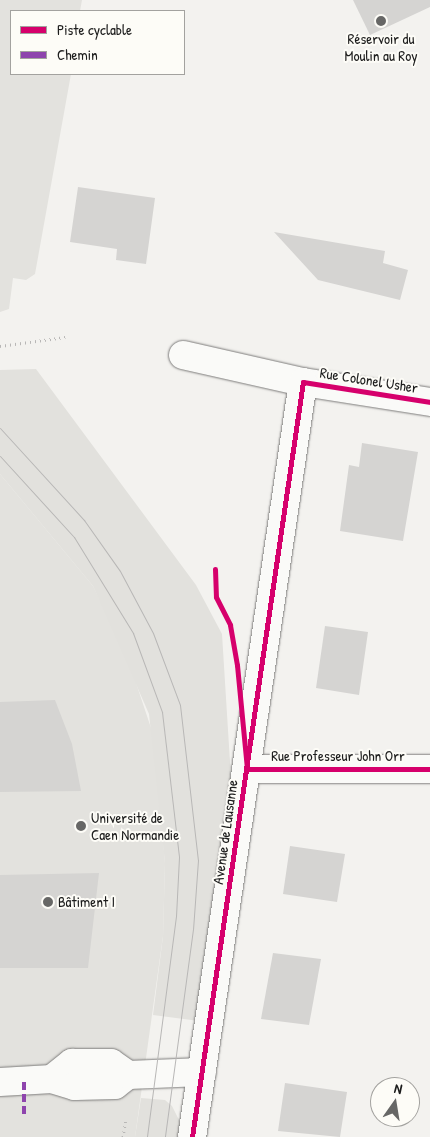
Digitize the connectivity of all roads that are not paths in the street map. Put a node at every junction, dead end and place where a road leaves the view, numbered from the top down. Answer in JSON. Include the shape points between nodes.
{"nodes":[{"id":1,"x":182,"y":355,"type":"dead end"},
{"id":2,"x":303,"y":382,"type":"junction"},
{"id":3,"x":430,"y":402,"type":"edge"},
{"id":4,"x":430,"y":768,"type":"edge"},
{"id":5,"x":247,"y":769,"type":"junction"},
{"id":6,"x":202,"y":1072,"type":"junction"},
{"id":7,"x":0,"y":1082,"type":"edge"},
{"id":8,"x":192,"y":1137,"type":"edge"}],
"edges":[{"from":1,"to":2,"type":"street","name":"Rue Colonel Usher"},
{"from":2,"to":3,"type":"street","name":"Rue Colonel Usher"},
{"from":2,"to":5,"type":"street","name":"Avenue de Lausanne"},
{"from":4,"to":5,"type":"street","name":"Rue Professeur John Orr"},
{"from":5,"to":6,"type":"street","name":"Avenue de Lausanne"},
{"from":6,"to":7,"type":"street","via":[[128,1075],[111,1063],[72,1062],[52,1079]]},
{"from":6,"to":8,"type":"street","name":"Avenue de Lausanne"}]}
